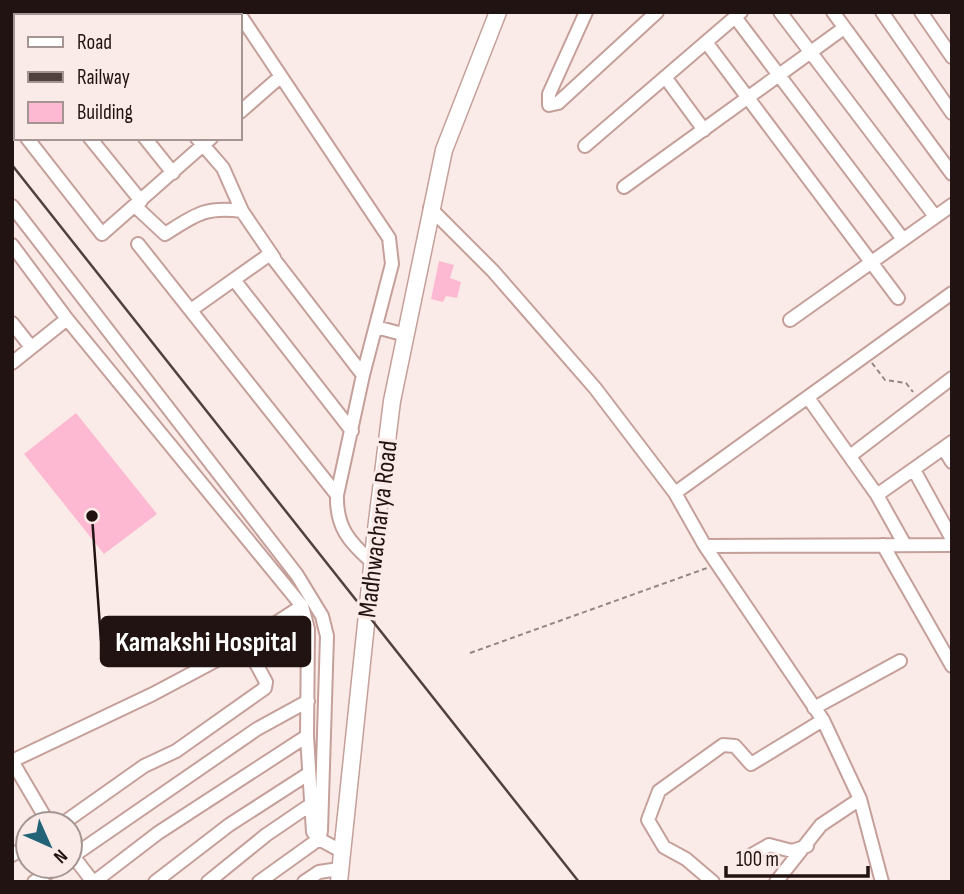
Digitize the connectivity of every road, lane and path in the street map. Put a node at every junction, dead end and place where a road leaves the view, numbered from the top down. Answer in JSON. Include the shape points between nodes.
{"nodes":[{"id":1,"x":498,"y":12,"type":"edge"},
{"id":2,"x":509,"y":12,"type":"edge"},
{"id":3,"x":586,"y":12,"type":"edge"},
{"id":4,"x":657,"y":12,"type":"edge"},
{"id":5,"x":780,"y":12,"type":"edge"},
{"id":6,"x":833,"y":12,"type":"edge"},
{"id":7,"x":882,"y":12,"type":"edge"},
{"id":8,"x":921,"y":12,"type":"edge"},
{"id":9,"x":738,"y":14,"type":"edge"},
{"id":10,"x":242,"y":18,"type":"edge"},
{"id":11,"x":844,"y":28,"type":"junction"},
{"id":12,"x":706,"y":43,"type":"junction"},
{"id":13,"x":810,"y":52,"type":"junction"},
{"id":14,"x":952,"y":57,"type":"edge"},
{"id":15,"x":779,"y":74,"type":"junction"},
{"id":16,"x":281,"y":77,"type":"junction"},
{"id":17,"x":665,"y":77,"type":"junction"},
{"id":18,"x":747,"y":96,"type":"junction"},
{"id":19,"x":242,"y":105,"type":"edge"},
{"id":20,"x":952,"y":113,"type":"edge"},
{"id":21,"x":704,"y":130,"type":"junction"},
{"id":22,"x":29,"y":140,"type":"edge"},
{"id":23,"x":91,"y":140,"type":"edge"},
{"id":24,"x":147,"y":140,"type":"edge"},
{"id":25,"x":204,"y":141,"type":"edge"},
{"id":26,"x":585,"y":146,"type":"dead end"},
{"id":27,"x":173,"y":173,"type":"junction"},
{"id":28,"x":952,"y":174,"type":"edge"},
{"id":29,"x":437,"y":179,"type":"junction"},
{"id":30,"x":624,"y":187,"type":"dead end"},
{"id":31,"x":138,"y":204,"type":"junction"},
{"id":32,"x":952,"y":205,"type":"edge"},
{"id":33,"x":12,"y":206,"type":"edge"},
{"id":34,"x":430,"y":208,"type":"junction"},
{"id":35,"x":242,"y":211,"type":"junction"},
{"id":36,"x":934,"y":215,"type":"junction"},
{"id":37,"x":902,"y":238,"type":"junction"},
{"id":38,"x":138,"y":244,"type":"dead end"},
{"id":39,"x":12,"y":245,"type":"edge"},
{"id":40,"x":274,"y":259,"type":"junction"},
{"id":41,"x":870,"y":260,"type":"junction"},
{"id":42,"x":235,"y":281,"type":"junction"},
{"id":43,"x":952,"y":293,"type":"edge"},
{"id":44,"x":898,"y":298,"type":"dead end"},
{"id":45,"x":191,"y":310,"type":"junction"},
{"id":46,"x":67,"y":318,"type":"junction"},
{"id":47,"x":790,"y":320,"type":"dead end"},
{"id":48,"x":12,"y":323,"type":"edge"},
{"id":49,"x":376,"y":327,"type":"junction"},
{"id":50,"x":406,"y":335,"type":"junction"},
{"id":51,"x":31,"y":347,"type":"junction"},
{"id":52,"x":868,"y":356,"type":"junction"},
{"id":53,"x":12,"y":363,"type":"edge"},
{"id":54,"x":363,"y":374,"type":"junction"},
{"id":55,"x":952,"y":378,"type":"edge"},
{"id":56,"x":809,"y":399,"type":"junction"},
{"id":57,"x":922,"y":402,"type":"junction"},
{"id":58,"x":352,"y":431,"type":"junction"},
{"id":59,"x":948,"y":446,"type":"edge"},
{"id":60,"x":850,"y":456,"type":"junction"},
{"id":61,"x":952,"y":462,"type":"edge"},
{"id":62,"x":914,"y":470,"type":"junction"},
{"id":63,"x":675,"y":493,"type":"junction"},
{"id":64,"x":337,"y":495,"type":"junction"},
{"id":65,"x":877,"y":495,"type":"junction"},
{"id":66,"x":952,"y":540,"type":"edge"},
{"id":67,"x":883,"y":545,"type":"junction"},
{"id":68,"x":905,"y":545,"type":"junction"},
{"id":69,"x":952,"y":545,"type":"edge"},
{"id":70,"x":705,"y":546,"type":"junction"},
{"id":71,"x":372,"y":562,"type":"junction"},
{"id":72,"x":718,"y":564,"type":"junction"},
{"id":73,"x":302,"y":606,"type":"junction"},
{"id":74,"x":245,"y":643,"type":"junction"},
{"id":75,"x":470,"y":653,"type":"dead end"},
{"id":76,"x":900,"y":661,"type":"dead end"},
{"id":77,"x":952,"y":666,"type":"edge"},
{"id":78,"x":307,"y":701,"type":"junction"},
{"id":79,"x":814,"y":708,"type":"junction"},
{"id":80,"x":823,"y":720,"type":"junction"},
{"id":81,"x":307,"y":736,"type":"junction"},
{"id":82,"x":308,"y":774,"type":"junction"},
{"id":83,"x":860,"y":799,"type":"junction"},
{"id":84,"x":310,"y":805,"type":"junction"},
{"id":85,"x":41,"y":810,"type":"edge"},
{"id":86,"x":82,"y":810,"type":"edge"},
{"id":87,"x":319,"y":839,"type":"junction"},
{"id":88,"x":84,"y":846,"type":"edge"},
{"id":89,"x":807,"y":846,"type":"junction"},
{"id":90,"x":341,"y":851,"type":"junction"},
{"id":91,"x":748,"y":857,"type":"dead end"},
{"id":92,"x":339,"y":876,"type":"edge"},
{"id":93,"x":93,"y":882,"type":"edge"},
{"id":94,"x":155,"y":882,"type":"edge"},
{"id":95,"x":208,"y":882,"type":"edge"},
{"id":96,"x":259,"y":882,"type":"edge"},
{"id":97,"x":304,"y":882,"type":"edge"},
{"id":98,"x":713,"y":882,"type":"edge"},
{"id":99,"x":776,"y":882,"type":"edge"},
{"id":100,"x":882,"y":882,"type":"edge"}],
"edges":[{"from":1,"to":29,"type":"main road","name":"Madhwacharya Road","via":[[443,150]]},
{"from":2,"to":29,"type":"main road","name":"Madhwacharya Road","via":[[453,154]]},
{"from":3,"to":4,"type":"street","via":[[549,105],[558,103]]},
{"from":5,"to":13,"type":"street"},
{"from":6,"to":11,"type":"street"},
{"from":7,"to":20,"type":"street"},
{"from":8,"to":14,"type":"street"},
{"from":9,"to":12,"type":"street"},
{"from":9,"to":15,"type":"street"},
{"from":10,"to":16,"type":"street"},
{"from":11,"to":13,"type":"street"},
{"from":11,"to":28,"type":"street"},
{"from":12,"to":17,"type":"street"},
{"from":12,"to":18,"type":"street"},
{"from":13,"to":15,"type":"street"},
{"from":13,"to":36,"type":"street"},
{"from":15,"to":18,"type":"street"},
{"from":15,"to":37,"type":"street"},
{"from":16,"to":19,"type":"street"},
{"from":16,"to":49,"type":"street","via":[[390,238],[392,264]]},
{"from":17,"to":21,"type":"street"},
{"from":17,"to":26,"type":"street"},
{"from":18,"to":21,"type":"street"},
{"from":18,"to":41,"type":"street"},
{"from":21,"to":30,"type":"street"},
{"from":22,"to":31,"type":"street","via":[[102,234]]},
{"from":23,"to":31,"type":"street"},
{"from":24,"to":27,"type":"street"},
{"from":25,"to":27,"type":"street"},
{"from":25,"to":35,"type":"street","via":[[223,168]]},
{"from":27,"to":31,"type":"street"},
{"from":29,"to":34,"type":"main road","name":"Madhwacharya Road"},
{"from":31,"to":35,"type":"street","via":[[165,234],[198,212],[216,207]]},
{"from":32,"to":36,"type":"street"},
{"from":33,"to":87,"type":"street","via":[[297,575],[322,616],[327,636]]},
{"from":34,"to":50,"type":"main road","name":"Madhwacharya Road"},
{"from":34,"to":63,"type":"street","via":[[493,271],[595,388]]},
{"from":35,"to":40,"type":"street"},
{"from":36,"to":37,"type":"street"},
{"from":37,"to":41,"type":"street"},
{"from":38,"to":45,"type":"street"},
{"from":39,"to":46,"type":"street"},
{"from":40,"to":42,"type":"street","via":[[270,254]]},
{"from":40,"to":54,"type":"street"},
{"from":41,"to":44,"type":"street"},
{"from":41,"to":47,"type":"street"},
{"from":42,"to":45,"type":"street"},
{"from":42,"to":58,"type":"street"},
{"from":43,"to":52,"type":"street"},
{"from":45,"to":64,"type":"street"},
{"from":46,"to":51,"type":"street"},
{"from":46,"to":73,"type":"street"},
{"from":48,"to":51,"type":"street"},
{"from":49,"to":50,"type":"street"},
{"from":49,"to":54,"type":"street"},
{"from":50,"to":71,"type":"main road","name":"Madhwacharya Road","via":[[392,401]]},
{"from":51,"to":53,"type":"street"},
{"from":52,"to":56,"type":"street"},
{"from":52,"to":57,"type":"path","via":[[885,380],[906,383]]},
{"from":54,"to":58,"type":"street"},
{"from":55,"to":57,"type":"street"},
{"from":56,"to":60,"type":"street"},
{"from":56,"to":63,"type":"street"},
{"from":57,"to":60,"type":"street"},
{"from":58,"to":64,"type":"street"},
{"from":59,"to":61,"type":"street"},
{"from":59,"to":62,"type":"street"},
{"from":60,"to":65,"type":"street"},
{"from":62,"to":65,"type":"street"},
{"from":62,"to":66,"type":"street"},
{"from":63,"to":70,"type":"street"},
{"from":64,"to":71,"type":"street","via":[[342,531]]},
{"from":65,"to":68,"type":"street"},
{"from":67,"to":68,"type":"street"},
{"from":67,"to":70,"type":"street"},
{"from":67,"to":77,"type":"street"},
{"from":68,"to":69,"type":"street"},
{"from":70,"to":72,"type":"street"},
{"from":71,"to":90,"type":"main road","name":"Madhwacharya Road"},
{"from":72,"to":75,"type":"path"},
{"from":72,"to":79,"type":"street"},
{"from":73,"to":74,"type":"street"},
{"from":73,"to":78,"type":"street","via":[[308,629]]},
{"from":74,"to":85,"type":"street","via":[[153,694],[12,761]]},
{"from":74,"to":86,"type":"street","via":[[266,681],[265,688]]},
{"from":76,"to":79,"type":"street"},
{"from":78,"to":81,"type":"street"},
{"from":78,"to":88,"type":"street","via":[[257,729]]},
{"from":79,"to":80,"type":"street"},
{"from":80,"to":83,"type":"street"},
{"from":80,"to":98,"type":"street","via":[[751,764],[735,746],[723,745],[659,791],[648,820],[664,847],[687,859]]},
{"from":81,"to":82,"type":"street"},
{"from":81,"to":93,"type":"street","via":[[158,833]]},
{"from":82,"to":84,"type":"street"},
{"from":82,"to":94,"type":"street","via":[[229,825]]},
{"from":83,"to":89,"type":"street","via":[[821,825]]},
{"from":83,"to":100,"type":"street"},
{"from":84,"to":87,"type":"street","via":[[313,832]]},
{"from":84,"to":95,"type":"street"},
{"from":87,"to":90,"type":"street"},
{"from":87,"to":96,"type":"street"},
{"from":89,"to":91,"type":"street","via":[[792,851],[769,845]]},
{"from":89,"to":99,"type":"street"},
{"from":90,"to":92,"type":"main road","name":"Madhwacharya Road"},
{"from":92,"to":97,"type":"street","via":[[319,873]]}]}
